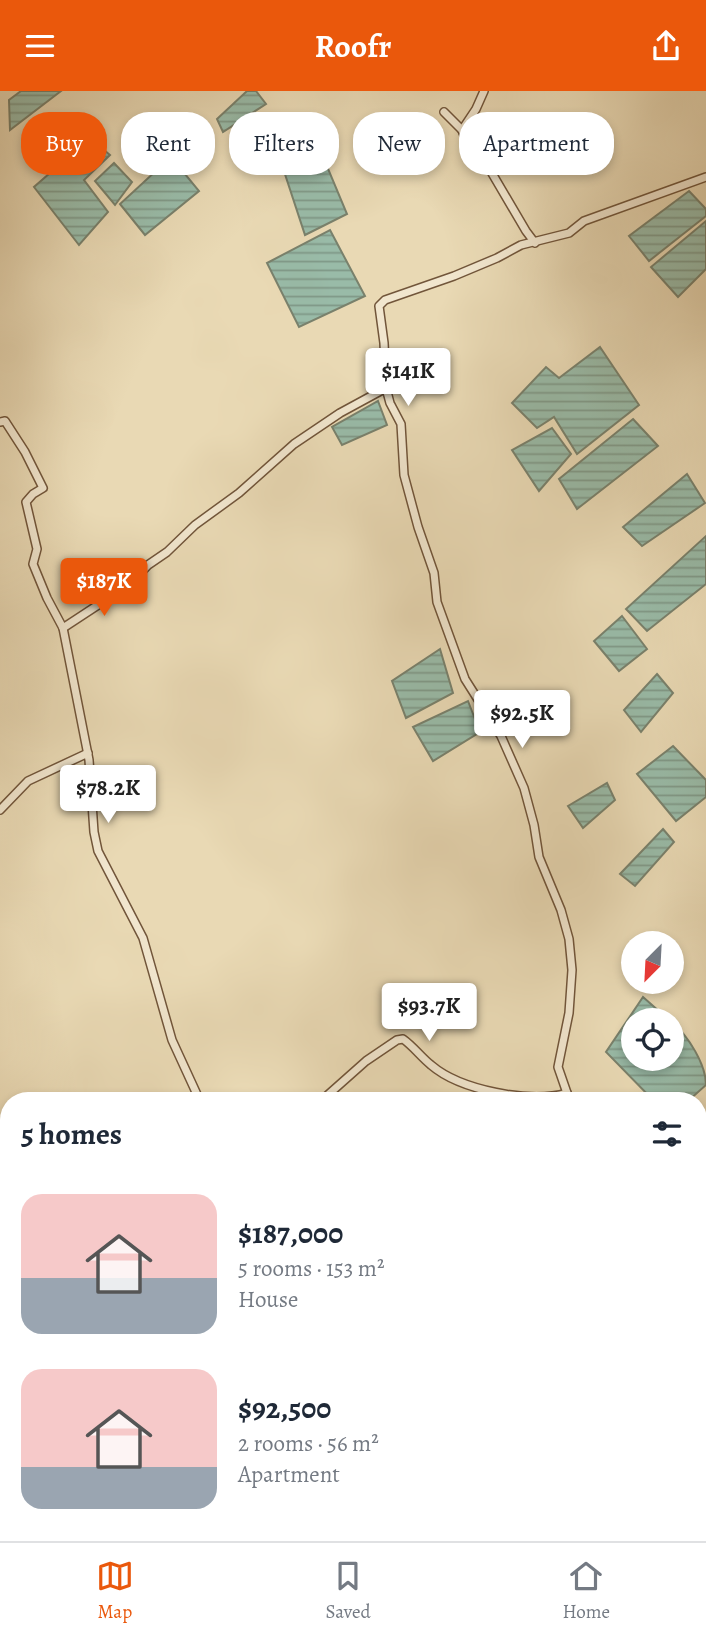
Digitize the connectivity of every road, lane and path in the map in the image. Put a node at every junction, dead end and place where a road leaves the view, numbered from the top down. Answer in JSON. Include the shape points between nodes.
{"nodes":[{"id":1,"x":484,"y":91,"type":"edge"},
{"id":2,"x":474,"y":112,"type":"edge"},
{"id":3,"x":445,"y":113,"type":"edge"},
{"id":4,"x":459,"y":127,"type":"edge"},
{"id":5,"x":493,"y":175,"type":"edge"},
{"id":6,"x":706,"y":177,"type":"edge"},
{"id":7,"x":535,"y":243,"type":"junction"},
{"id":8,"x":386,"y":388,"type":"junction"},
{"id":9,"x":0,"y":422,"type":"edge"},
{"id":10,"x":63,"y":628,"type":"junction"},
{"id":11,"x":88,"y":753,"type":"junction"},
{"id":12,"x":0,"y":810,"type":"edge"},
{"id":13,"x":196,"y":1092,"type":"edge"},
{"id":14,"x":331,"y":1092,"type":"edge"},
{"id":15,"x":497,"y":1092,"type":"edge"},
{"id":16,"x":564,"y":1092,"type":"edge"}],
"edges":[{"from":1,"to":2,"type":"street"},
{"from":3,"to":4,"type":"street"},
{"from":5,"to":7,"type":"street"},
{"from":6,"to":7,"type":"street"},
{"from":7,"to":8,"type":"street","via":[[384,300],[379,306]]},
{"from":8,"to":10,"type":"street","via":[[340,412],[295,444],[130,584]]},
{"from":8,"to":16,"type":"street","via":[[401,424],[404,475],[434,573],[437,602],[465,679],[501,736],[524,788],[539,857],[569,939],[569,1013],[558,1067]]},
{"from":9,"to":10,"type":"street","via":[[5,421],[15,435],[43,488],[26,502],[37,549],[33,564]]},
{"from":10,"to":11,"type":"street"},
{"from":11,"to":12,"type":"street","via":[[28,781]]},
{"from":11,"to":13,"type":"street","via":[[97,851],[143,938],[172,1039]]},
{"from":14,"to":15,"type":"street","via":[[366,1061],[402,1039],[431,1065]]}]}
